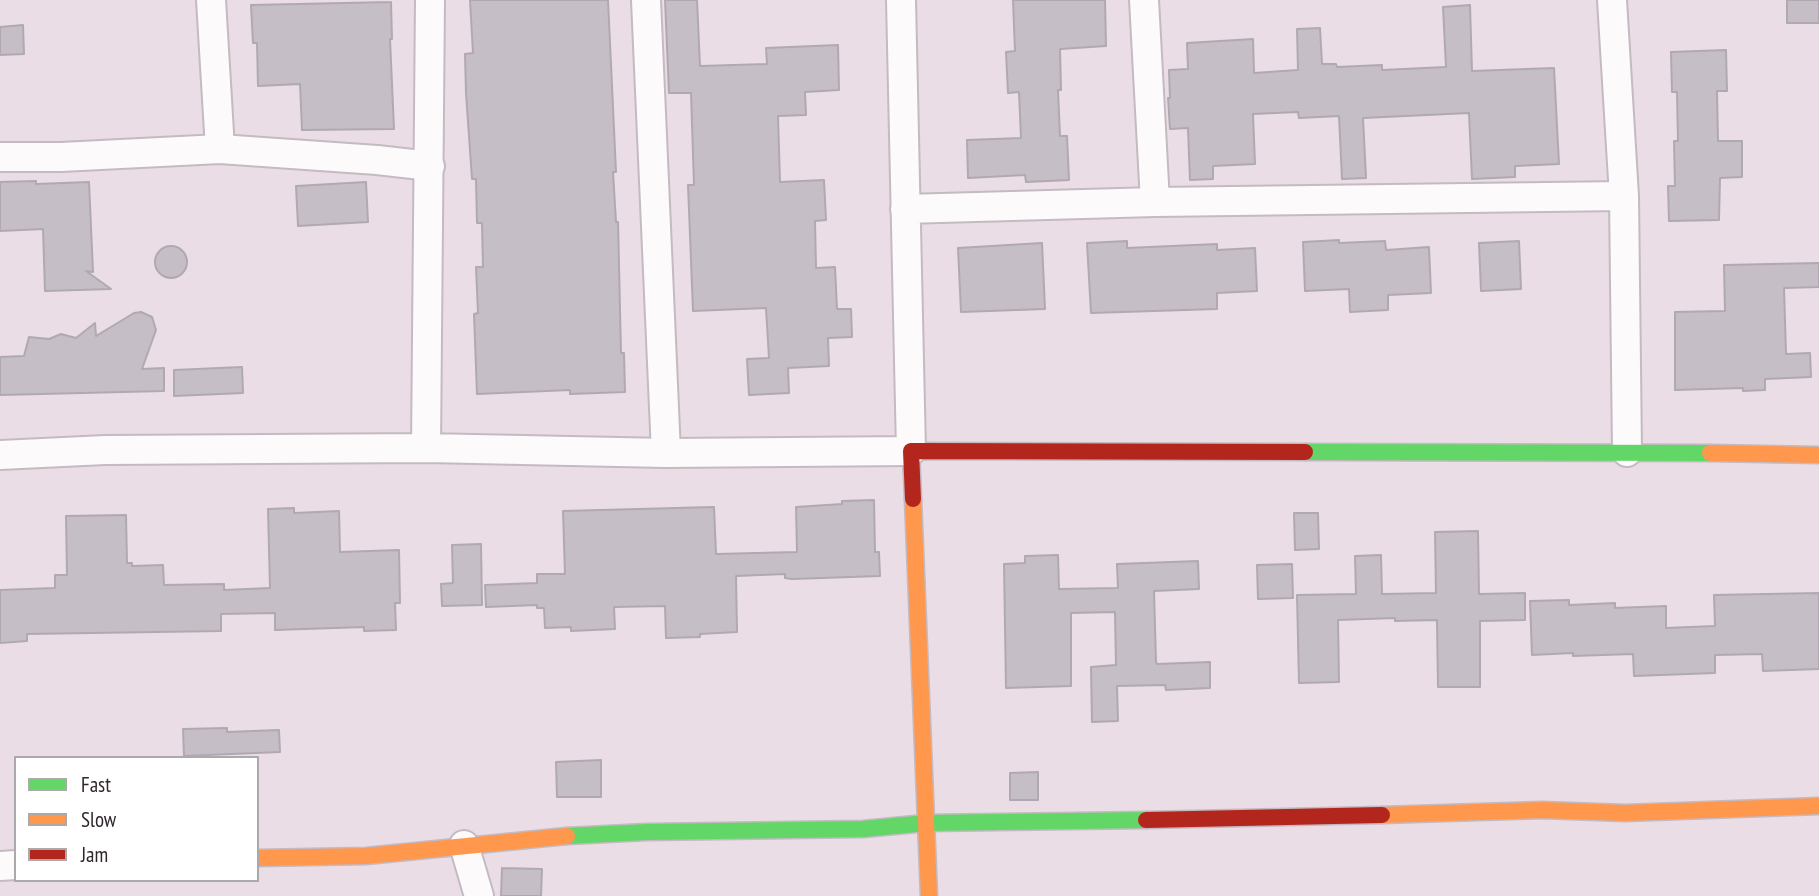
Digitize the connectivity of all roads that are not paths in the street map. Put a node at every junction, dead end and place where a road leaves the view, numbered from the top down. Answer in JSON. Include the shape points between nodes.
{"nodes":[{"id":1,"x":211,"y":0,"type":"edge"},
{"id":2,"x":430,"y":0,"type":"edge"},
{"id":3,"x":646,"y":0,"type":"edge"},
{"id":4,"x":901,"y":0,"type":"edge"},
{"id":5,"x":1144,"y":0,"type":"edge"},
{"id":6,"x":1612,"y":0,"type":"edge"},
{"id":7,"x":220,"y":149,"type":"junction"},
{"id":8,"x":0,"y":157,"type":"edge"},
{"id":9,"x":430,"y":166,"type":"junction"},
{"id":10,"x":1624,"y":196,"type":"junction"},
{"id":11,"x":1155,"y":202,"type":"junction"},
{"id":12,"x":905,"y":209,"type":"junction"},
{"id":13,"x":426,"y":448,"type":"junction"},
{"id":14,"x":911,"y":451,"type":"junction"},
{"id":15,"x":1626,"y":452,"type":"junction"},
{"id":16,"x":666,"y":453,"type":"junction"},
{"id":17,"x":0,"y":455,"type":"edge"},
{"id":18,"x":1819,"y":455,"type":"edge"},
{"id":19,"x":1819,"y":806,"type":"edge"},
{"id":20,"x":926,"y":823,"type":"junction"},
{"id":21,"x":464,"y":845,"type":"junction"},
{"id":22,"x":259,"y":858,"type":"edge"},
{"id":23,"x":479,"y":896,"type":"edge"},
{"id":24,"x":929,"y":896,"type":"edge"}],
"edges":[{"from":1,"to":7,"type":"street"},
{"from":2,"to":9,"type":"street"},
{"from":3,"to":16,"type":"street"},
{"from":4,"to":12,"type":"street"},
{"from":5,"to":11,"type":"street"},
{"from":6,"to":10,"type":"street"},
{"from":7,"to":8,"type":"street"},
{"from":7,"to":9,"type":"street"},
{"from":9,"to":13,"type":"street"},
{"from":10,"to":11,"type":"street"},
{"from":10,"to":15,"type":"street"},
{"from":11,"to":12,"type":"street"},
{"from":12,"to":14,"type":"street"},
{"from":13,"to":16,"type":"street"},
{"from":13,"to":17,"type":"street"},
{"from":14,"to":15,"type":"street"},
{"from":14,"to":16,"type":"street"},
{"from":14,"to":20,"type":"street"},
{"from":15,"to":18,"type":"street"},
{"from":19,"to":20,"type":"street"},
{"from":20,"to":21,"type":"street","via":[[838,830],[647,832]]},
{"from":20,"to":24,"type":"street"},
{"from":21,"to":22,"type":"street","via":[[366,856]]},
{"from":21,"to":23,"type":"street"}]}
